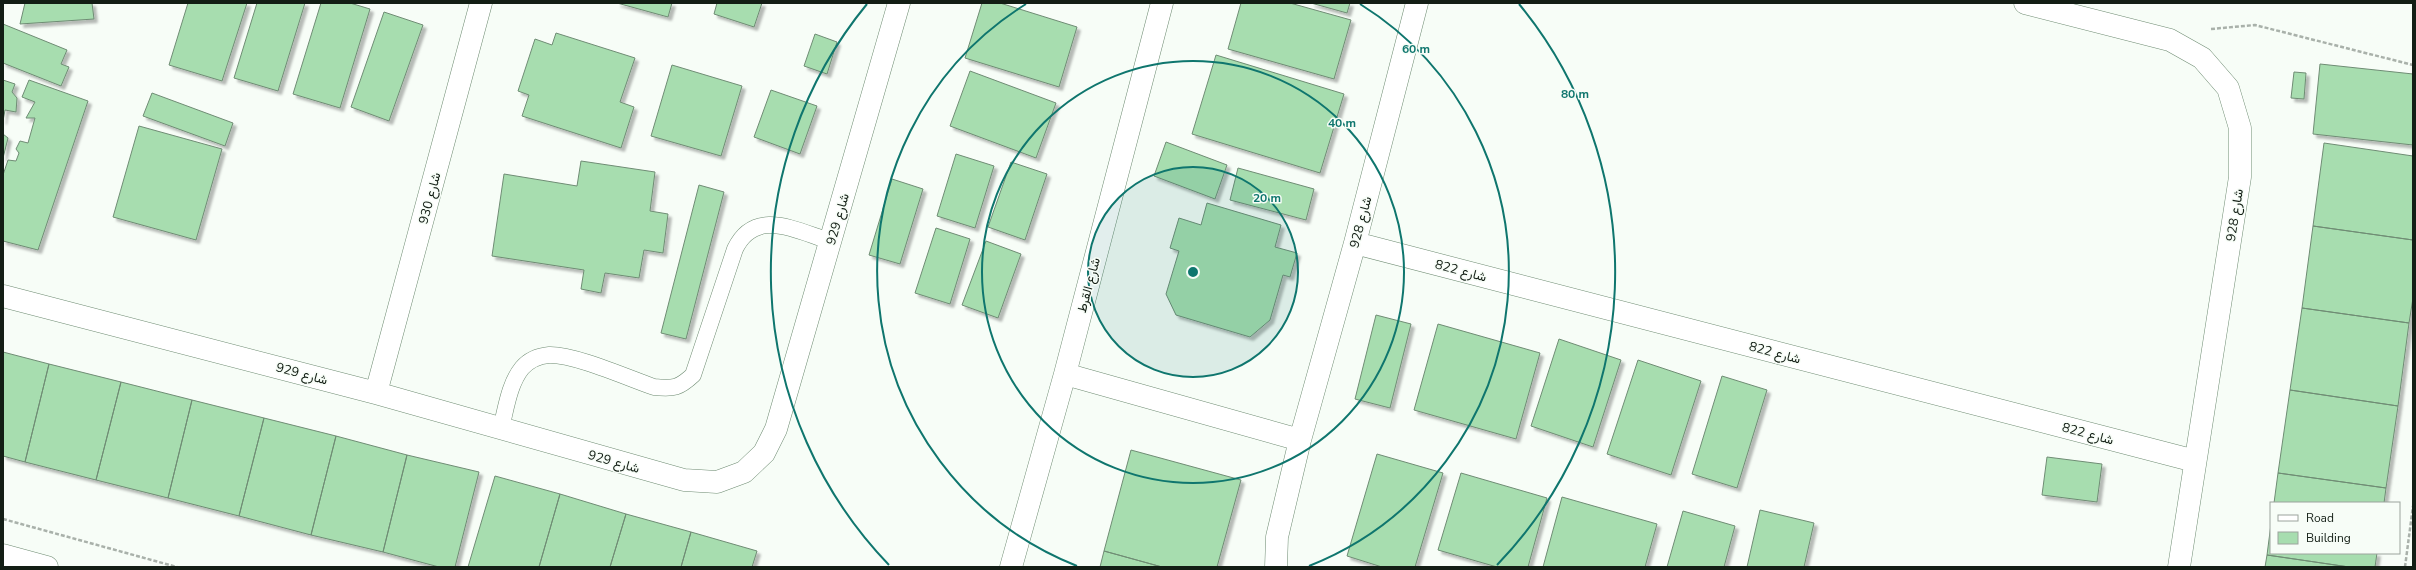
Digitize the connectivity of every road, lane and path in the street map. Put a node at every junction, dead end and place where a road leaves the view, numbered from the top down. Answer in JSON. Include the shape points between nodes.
{"nodes":[{"id":1,"x":481,"y":3,"type":"edge"},
{"id":2,"x":899,"y":3,"type":"edge"},
{"id":3,"x":1162,"y":3,"type":"edge"},
{"id":4,"x":1417,"y":3,"type":"edge"},
{"id":5,"x":2025,"y":3,"type":"edge"},
{"id":6,"x":2170,"y":40,"type":"junction"},
{"id":7,"x":2413,"y":65,"type":"edge"},
{"id":8,"x":830,"y":241,"type":"junction"},
{"id":9,"x":1355,"y":243,"type":"junction"},
{"id":10,"x":3,"y":296,"type":"edge"},
{"id":11,"x":1065,"y":374,"type":"junction"},
{"id":12,"x":376,"y":393,"type":"junction"},
{"id":13,"x":501,"y":428,"type":"junction"},
{"id":14,"x":1300,"y":440,"type":"junction"},
{"id":15,"x":2195,"y":460,"type":"junction"},
{"id":16,"x":2413,"y":506,"type":"edge"},
{"id":17,"x":3,"y":519,"type":"edge"},
{"id":18,"x":3,"y":556,"type":"edge"},
{"id":19,"x":47,"y":567,"type":"edge"},
{"id":20,"x":176,"y":567,"type":"edge"},
{"id":21,"x":1011,"y":567,"type":"edge"},
{"id":22,"x":1276,"y":567,"type":"edge"},
{"id":23,"x":2179,"y":567,"type":"edge"},
{"id":24,"x":2405,"y":567,"type":"edge"}],
"edges":[{"from":1,"to":12,"type":"street","name":"شارع 930"},
{"from":2,"to":8,"type":"street","name":"شارع 929"},
{"from":3,"to":11,"type":"street","name":"شارع القرط"},
{"from":4,"to":9,"type":"street","name":"شارع 928"},
{"from":5,"to":6,"type":"street","name":"شارع 928"},
{"from":6,"to":7,"type":"path","via":[[2217,27],[2255,25]]},
{"from":6,"to":15,"type":"street","name":"شارع 928","via":[[2202,58],[2228,88],[2240,128],[2240,177]]},
{"from":8,"to":13,"type":"lane","via":[[768,224],[753,227],[741,236],[693,375],[682,386],[654,387],[568,357],[549,355],[532,359],[522,368],[515,380]]},
{"from":8,"to":13,"type":"street","name":"شارع 929","via":[[776,429],[764,453],[744,472],[716,482],[684,480]]},
{"from":9,"to":14,"type":"street","name":"شارع 928"},
{"from":9,"to":15,"type":"street","name":"شارع 822"},
{"from":10,"to":12,"type":"street","name":"شارع 929"},
{"from":11,"to":14,"type":"street"},
{"from":11,"to":21,"type":"street","name":"شارع القرط"},
{"from":12,"to":13,"type":"street","name":"شارع 929"},
{"from":14,"to":22,"type":"street","name":"شارع 928","via":[[1277,537]]},
{"from":15,"to":23,"type":"street","name":"شارع 928"},
{"from":16,"to":24,"type":"path"},
{"from":17,"to":20,"type":"path"},
{"from":18,"to":19,"type":"street"}]}
